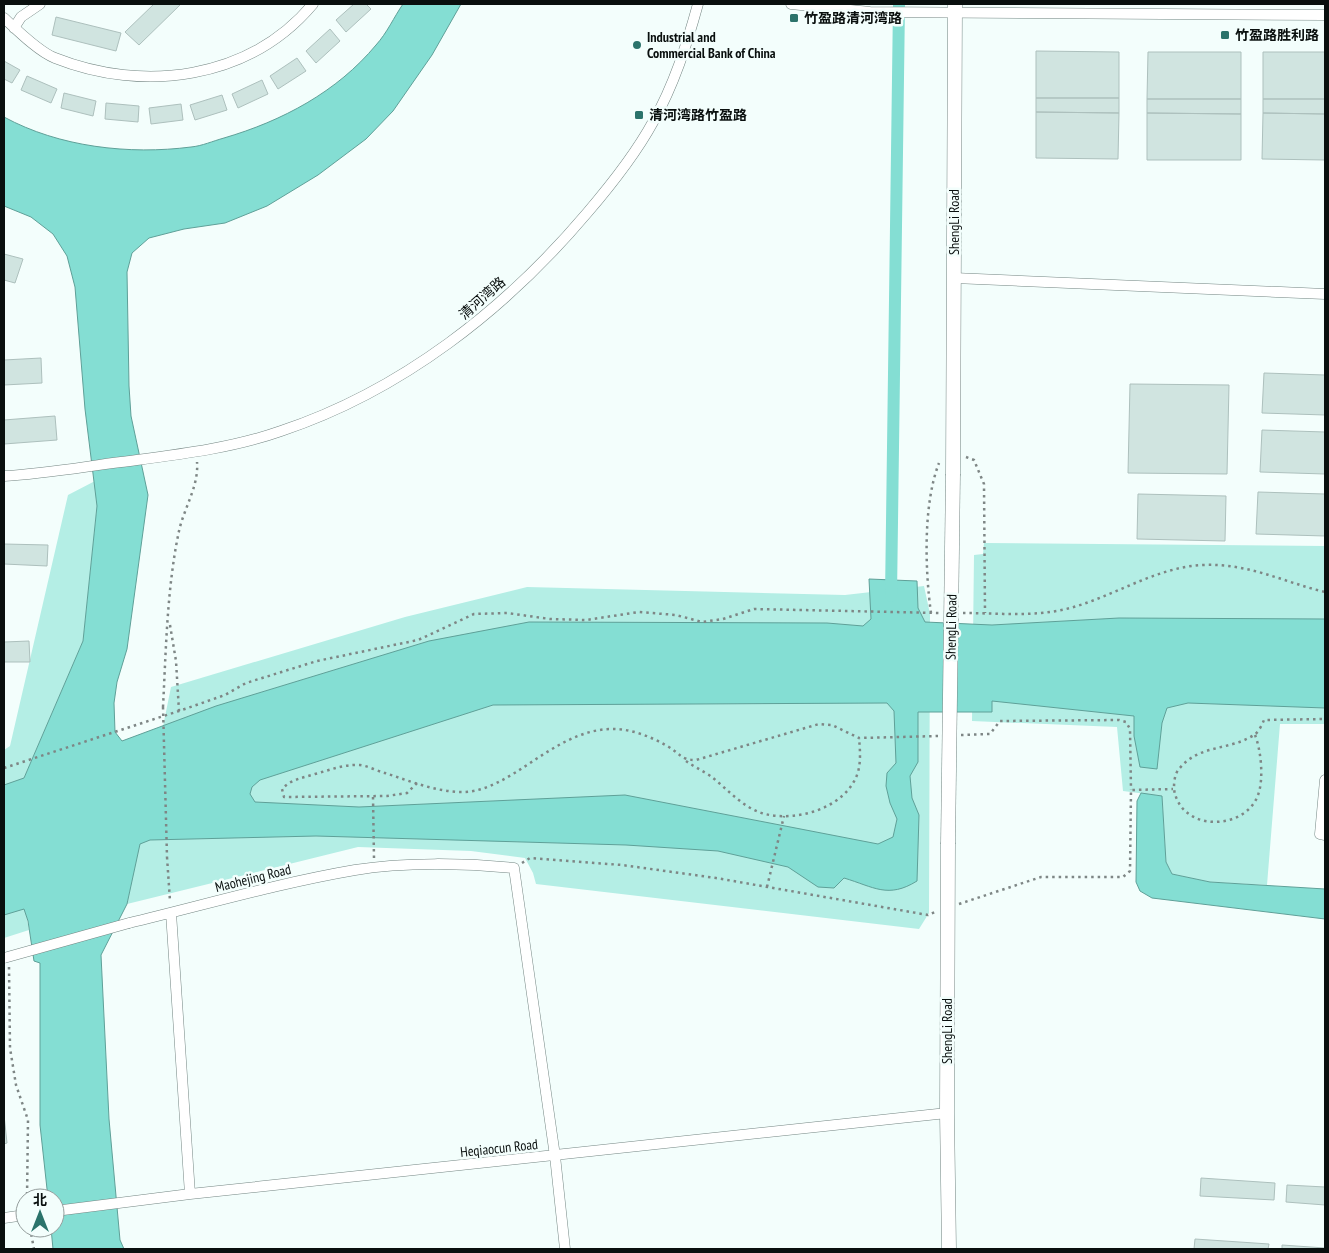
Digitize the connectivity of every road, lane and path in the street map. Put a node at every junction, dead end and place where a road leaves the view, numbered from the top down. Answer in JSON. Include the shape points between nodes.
{"nodes":[{"id":1,"x":40,"y":4,"type":"edge"},
{"id":2,"x":313,"y":4,"type":"edge"},
{"id":3,"x":698,"y":4,"type":"edge"},
{"id":4,"x":791,"y":4,"type":"edge"},
{"id":5,"x":955,"y":8,"type":"edge"},
{"id":6,"x":1325,"y":15,"type":"edge"},
{"id":7,"x":4,"y":18,"type":"edge"},
{"id":8,"x":14,"y":28,"type":"junction"},
{"id":9,"x":954,"y":278,"type":"junction"},
{"id":10,"x":1325,"y":294,"type":"edge"},
{"id":11,"x":196,"y":451,"type":"junction"},
{"id":12,"x":953,"y":451,"type":"junction"},
{"id":13,"x":4,"y":476,"type":"edge"},
{"id":14,"x":1325,"y":592,"type":"edge"},
{"id":15,"x":918,"y":613,"type":"dead end"},
{"id":16,"x":931,"y":613,"type":"dead end"},
{"id":17,"x":169,"y":621,"type":"junction"},
{"id":18,"x":179,"y":712,"type":"junction"},
{"id":19,"x":1325,"y":719,"type":"edge"},
{"id":20,"x":953,"y":735,"type":"dead end"},
{"id":21,"x":1255,"y":735,"type":"junction"},
{"id":22,"x":943,"y":736,"type":"dead end"},
{"id":23,"x":859,"y":738,"type":"junction"},
{"id":24,"x":685,"y":760,"type":"junction"},
{"id":25,"x":4,"y":768,"type":"edge"},
{"id":26,"x":1325,"y":780,"type":"edge"},
{"id":27,"x":417,"y":783,"type":"junction"},
{"id":28,"x":1173,"y":789,"type":"junction"},
{"id":29,"x":1131,"y":790,"type":"junction"},
{"id":30,"x":373,"y":797,"type":"junction"},
{"id":31,"x":784,"y":816,"type":"junction"},
{"id":32,"x":1325,"y":835,"type":"edge"},
{"id":33,"x":375,"y":868,"type":"junction"},
{"id":34,"x":514,"y":868,"type":"junction"},
{"id":35,"x":768,"y":887,"type":"junction"},
{"id":36,"x":977,"y":899,"type":"dead end"},
{"id":37,"x":171,"y":913,"type":"junction"},
{"id":38,"x":928,"y":915,"type":"dead end"},
{"id":39,"x":6,"y":961,"type":"edge"},
{"id":40,"x":946,"y":1113,"type":"junction"},
{"id":41,"x":555,"y":1156,"type":"junction"},
{"id":42,"x":27,"y":1188,"type":"edge"},
{"id":43,"x":190,"y":1194,"type":"junction"},
{"id":44,"x":65,"y":1210,"type":"edge"},
{"id":45,"x":565,"y":1249,"type":"edge"},
{"id":46,"x":949,"y":1249,"type":"edge"}],
"edges":[{"from":1,"to":8,"type":"street","via":[[21,16]]},
{"from":2,"to":8,"type":"street","via":[[300,19],[252,53],[212,69],[173,77],[119,76],[53,58]]},
{"from":3,"to":11,"type":"street","name":"清河湾路","via":[[669,90],[629,160],[566,238],[495,307],[430,357],[318,418],[278,432]]},
{"from":4,"to":5,"type":"street","via":[[870,12],[921,13]]},
{"from":5,"to":6,"type":"street"},
{"from":5,"to":9,"type":"main road","name":"ShengLi Road"},
{"from":7,"to":8,"type":"street"},
{"from":9,"to":10,"type":"street"},
{"from":9,"to":12,"type":"main road","name":"ShengLi Road"},
{"from":11,"to":13,"type":"street","name":"清河湾路"},
{"from":11,"to":17,"type":"path","via":[[198,475],[179,532]]},
{"from":12,"to":14,"type":"path","via":[[974,460],[984,484],[985,613],[1067,609],[1160,575],[1202,565],[1254,570]]},
{"from":12,"to":16,"type":"path","via":[[941,459],[932,482],[927,582]]},
{"from":12,"to":40,"type":"main road","name":"ShengLi Road","bridge":true},
{"from":15,"to":18,"type":"path","via":[[754,609],[702,622],[676,615],[639,612],[586,620],[508,613],[474,614],[418,640],[317,661],[246,683],[225,695]]},
{"from":17,"to":18,"type":"path"},
{"from":17,"to":37,"type":"path","bridge":true,"via":[[163,706]]},
{"from":18,"to":25,"type":"path"},
{"from":19,"to":21,"type":"path","via":[[1264,720]]},
{"from":20,"to":29,"type":"path","via":[[990,734],[1000,721],[1126,722],[1130,729]]},
{"from":21,"to":28,"type":"path","via":[[1228,746],[1197,752],[1177,770]]},
{"from":21,"to":28,"type":"path","via":[[1259,745],[1258,795],[1241,814],[1226,821],[1195,820],[1182,811]]},
{"from":22,"to":23,"type":"path"},
{"from":23,"to":24,"type":"path","via":[[832,725],[819,724],[696,760]]},
{"from":23,"to":31,"type":"path","via":[[858,773],[849,788],[822,809],[802,816]]},
{"from":24,"to":27,"type":"path","via":[[646,735],[611,729],[568,738],[494,784],[472,792],[453,792]]},
{"from":24,"to":31,"type":"path","via":[[745,805],[764,814]]},
{"from":26,"to":32,"type":"street","via":[[1320,834]]},
{"from":27,"to":30,"type":"path","via":[[406,793]]},
{"from":27,"to":30,"type":"path","via":[[360,765],[343,766],[288,782],[282,789],[284,797]]},
{"from":28,"to":29,"type":"path"},
{"from":29,"to":36,"type":"path","via":[[1130,871],[1123,877],[1041,877]]},
{"from":30,"to":33,"type":"path"},
{"from":31,"to":35,"type":"path"},
{"from":33,"to":34,"type":"street","name":"Maohejing Road","via":[[488,865]]},
{"from":33,"to":37,"type":"street","name":"Maohejing Road","via":[[314,878]]},
{"from":34,"to":35,"type":"path","via":[[530,858],[622,865]]},
{"from":34,"to":41,"type":"street"},
{"from":35,"to":38,"type":"path"},
{"from":37,"to":39,"type":"street","name":"Maohejing Road","bridge":true},
{"from":37,"to":43,"type":"street"},
{"from":39,"to":42,"type":"path","via":[[10,1048],[16,1085],[28,1120]]},
{"from":40,"to":41,"type":"street","name":"Heqiaocun Road"},
{"from":40,"to":46,"type":"main road","name":"ShengLi Road"},
{"from":41,"to":43,"type":"street","name":"Heqiaocun Road"},
{"from":41,"to":45,"type":"street"},
{"from":43,"to":44,"type":"street","name":"Heqiaocun Road"}]}
